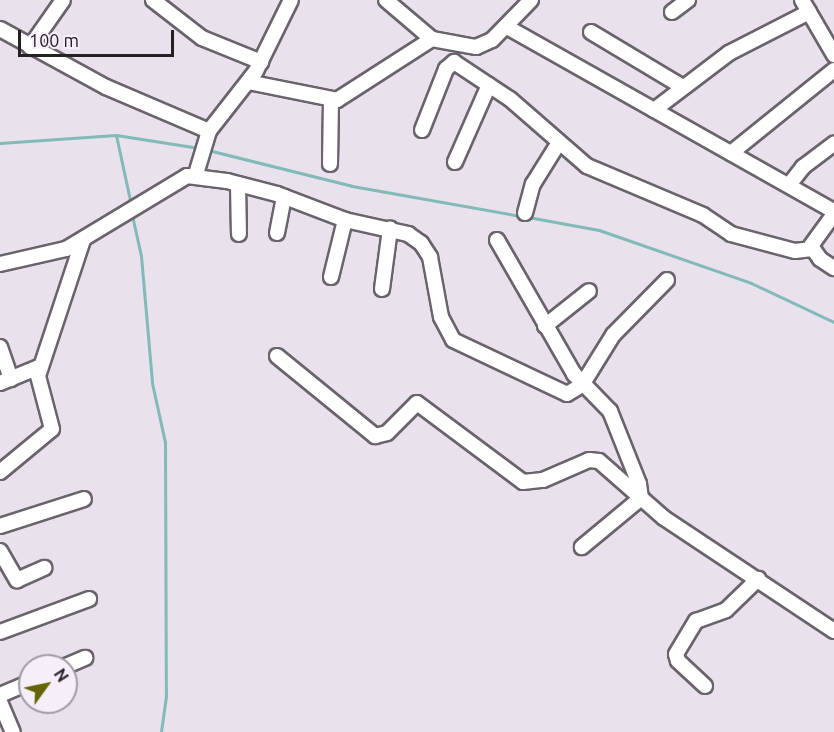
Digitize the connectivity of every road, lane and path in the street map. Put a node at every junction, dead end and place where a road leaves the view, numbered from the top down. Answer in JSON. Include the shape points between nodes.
{"nodes":[{"id":1,"x":63,"y":0,"type":"edge"},
{"id":2,"x":153,"y":0,"type":"edge"},
{"id":3,"x":291,"y":0,"type":"edge"},
{"id":4,"x":531,"y":0,"type":"edge"},
{"id":5,"x":688,"y":0,"type":"edge"},
{"id":6,"x":395,"y":3,"type":"edge"},
{"id":7,"x":806,"y":6,"type":"edge"},
{"id":8,"x":672,"y":12,"type":"dead end"},
{"id":9,"x":507,"y":27,"type":"junction"},
{"id":10,"x":0,"y":29,"type":"edge"},
{"id":11,"x":591,"y":32,"type":"dead end"},
{"id":12,"x":432,"y":39,"type":"junction"},
{"id":13,"x":30,"y":47,"type":"junction"},
{"id":14,"x":834,"y":55,"type":"edge"},
{"id":15,"x":261,"y":62,"type":"junction"},
{"id":16,"x":834,"y":70,"type":"edge"},
{"id":17,"x":248,"y":82,"type":"junction"},
{"id":18,"x":489,"y":85,"type":"junction"},
{"id":19,"x":683,"y":87,"type":"junction"},
{"id":20,"x":331,"y":101,"type":"junction"},
{"id":21,"x":654,"y":110,"type":"junction"},
{"id":22,"x":422,"y":130,"type":"dead end"},
{"id":23,"x":209,"y":131,"type":"junction"},
{"id":24,"x":558,"y":144,"type":"junction"},
{"id":25,"x":834,"y":144,"type":"edge"},
{"id":26,"x":730,"y":153,"type":"junction"},
{"id":27,"x":455,"y":162,"type":"dead end"},
{"id":28,"x":330,"y":165,"type":"dead end"},
{"id":29,"x":196,"y":174,"type":"junction"},
{"id":30,"x":238,"y":184,"type":"junction"},
{"id":31,"x":789,"y":185,"type":"junction"},
{"id":32,"x":285,"y":197,"type":"junction"},
{"id":33,"x":834,"y":212,"type":"edge"},
{"id":34,"x":525,"y":213,"type":"dead end"},
{"id":35,"x":345,"y":220,"type":"junction"},
{"id":36,"x":390,"y":229,"type":"junction"},
{"id":37,"x":277,"y":233,"type":"dead end"},
{"id":38,"x":239,"y":234,"type":"dead end"},
{"id":39,"x":83,"y":240,"type":"junction"},
{"id":40,"x":497,"y":240,"type":"dead end"},
{"id":41,"x":812,"y":249,"type":"junction"},
{"id":42,"x":0,"y":264,"type":"edge"},
{"id":43,"x":834,"y":268,"type":"edge"},
{"id":44,"x":331,"y":277,"type":"dead end"},
{"id":45,"x":667,"y":280,"type":"dead end"},
{"id":46,"x":382,"y":289,"type":"dead end"},
{"id":47,"x":589,"y":291,"type":"dead end"},
{"id":48,"x":545,"y":326,"type":"junction"},
{"id":49,"x":0,"y":347,"type":"edge"},
{"id":50,"x":277,"y":356,"type":"dead end"},
{"id":51,"x":41,"y":366,"type":"junction"},
{"id":52,"x":5,"y":381,"type":"edge"},
{"id":53,"x":582,"y":385,"type":"junction"},
{"id":54,"x":0,"y":472,"type":"edge"},
{"id":55,"x":641,"y":498,"type":"junction"},
{"id":56,"x":84,"y":499,"type":"dead end"},
{"id":57,"x":0,"y":526,"type":"edge"},
{"id":58,"x":582,"y":547,"type":"dead end"},
{"id":59,"x":0,"y":551,"type":"edge"},
{"id":60,"x":44,"y":568,"type":"dead end"},
{"id":61,"x":758,"y":579,"type":"junction"},
{"id":62,"x":89,"y":599,"type":"dead end"},
{"id":63,"x":834,"y":631,"type":"edge"},
{"id":64,"x":0,"y":632,"type":"edge"},
{"id":65,"x":85,"y":658,"type":"dead end"},
{"id":66,"x":78,"y":661,"type":"edge"},
{"id":67,"x":705,"y":686,"type":"dead end"},
{"id":68,"x":18,"y":687,"type":"edge"},
{"id":69,"x":0,"y":695,"type":"edge"},
{"id":70,"x":0,"y":702,"type":"edge"},
{"id":71,"x":13,"y":732,"type":"edge"}],
"edges":[{"from":1,"to":13,"type":"street"},
{"from":2,"to":15,"type":"street","via":[[202,38]]},
{"from":3,"to":15,"type":"street"},
{"from":4,"to":9,"type":"street"},
{"from":5,"to":8,"type":"street"},
{"from":6,"to":12,"type":"street"},
{"from":7,"to":14,"type":"street"},
{"from":7,"to":19,"type":"street","via":[[729,53]]},
{"from":9,"to":12,"type":"street","via":[[476,47]]},
{"from":9,"to":21,"type":"street"},
{"from":10,"to":13,"type":"street"},
{"from":11,"to":19,"type":"street"},
{"from":12,"to":20,"type":"street"},
{"from":13,"to":23,"type":"street","via":[[106,87]]},
{"from":15,"to":17,"type":"street"},
{"from":16,"to":26,"type":"street"},
{"from":17,"to":20,"type":"street"},
{"from":17,"to":23,"type":"street"},
{"from":18,"to":22,"type":"street","via":[[459,64],[451,63]]},
{"from":18,"to":24,"type":"street"},
{"from":18,"to":27,"type":"street"},
{"from":19,"to":21,"type":"street"},
{"from":20,"to":28,"type":"street"},
{"from":21,"to":26,"type":"street"},
{"from":23,"to":29,"type":"street"},
{"from":24,"to":34,"type":"street","via":[[533,184]]},
{"from":24,"to":41,"type":"street","via":[[587,166],[703,215],[731,234],[795,251]]},
{"from":25,"to":31,"type":"street","via":[[803,167]]},
{"from":26,"to":31,"type":"street"},
{"from":29,"to":30,"type":"street"},
{"from":29,"to":39,"type":"street","via":[[147,199]]},
{"from":30,"to":32,"type":"street"},
{"from":30,"to":38,"type":"street"},
{"from":31,"to":33,"type":"street"},
{"from":32,"to":35,"type":"street"},
{"from":32,"to":37,"type":"street"},
{"from":33,"to":41,"type":"street"},
{"from":35,"to":36,"type":"street"},
{"from":35,"to":44,"type":"street"},
{"from":36,"to":46,"type":"street"},
{"from":36,"to":53,"type":"street","via":[[408,234],[428,252],[441,317],[453,340],[566,394]]},
{"from":39,"to":42,"type":"street","via":[[66,249]]},
{"from":39,"to":51,"type":"street"},
{"from":40,"to":48,"type":"street"},
{"from":41,"to":43,"type":"street"},
{"from":45,"to":53,"type":"street","via":[[613,335]]},
{"from":47,"to":48,"type":"street"},
{"from":48,"to":53,"type":"street"},
{"from":49,"to":52,"type":"street"},
{"from":50,"to":55,"type":"street","via":[[375,436],[387,433],[417,404],[519,480],[543,480],[596,460]]},
{"from":51,"to":52,"type":"street"},
{"from":51,"to":54,"type":"street","via":[[39,389],[52,429]]},
{"from":53,"to":55,"type":"street","via":[[610,411],[629,454]]},
{"from":55,"to":58,"type":"street"},
{"from":55,"to":61,"type":"street","via":[[690,536]]},
{"from":56,"to":57,"type":"street"},
{"from":59,"to":60,"type":"street","via":[[17,580]]},
{"from":61,"to":63,"type":"street"},
{"from":61,"to":67,"type":"street","via":[[726,610],[696,621],[676,654],[676,659]]},
{"from":62,"to":64,"type":"street"},
{"from":65,"to":66,"type":"street"},
{"from":68,"to":69,"type":"street"},
{"from":70,"to":71,"type":"street"}]}
